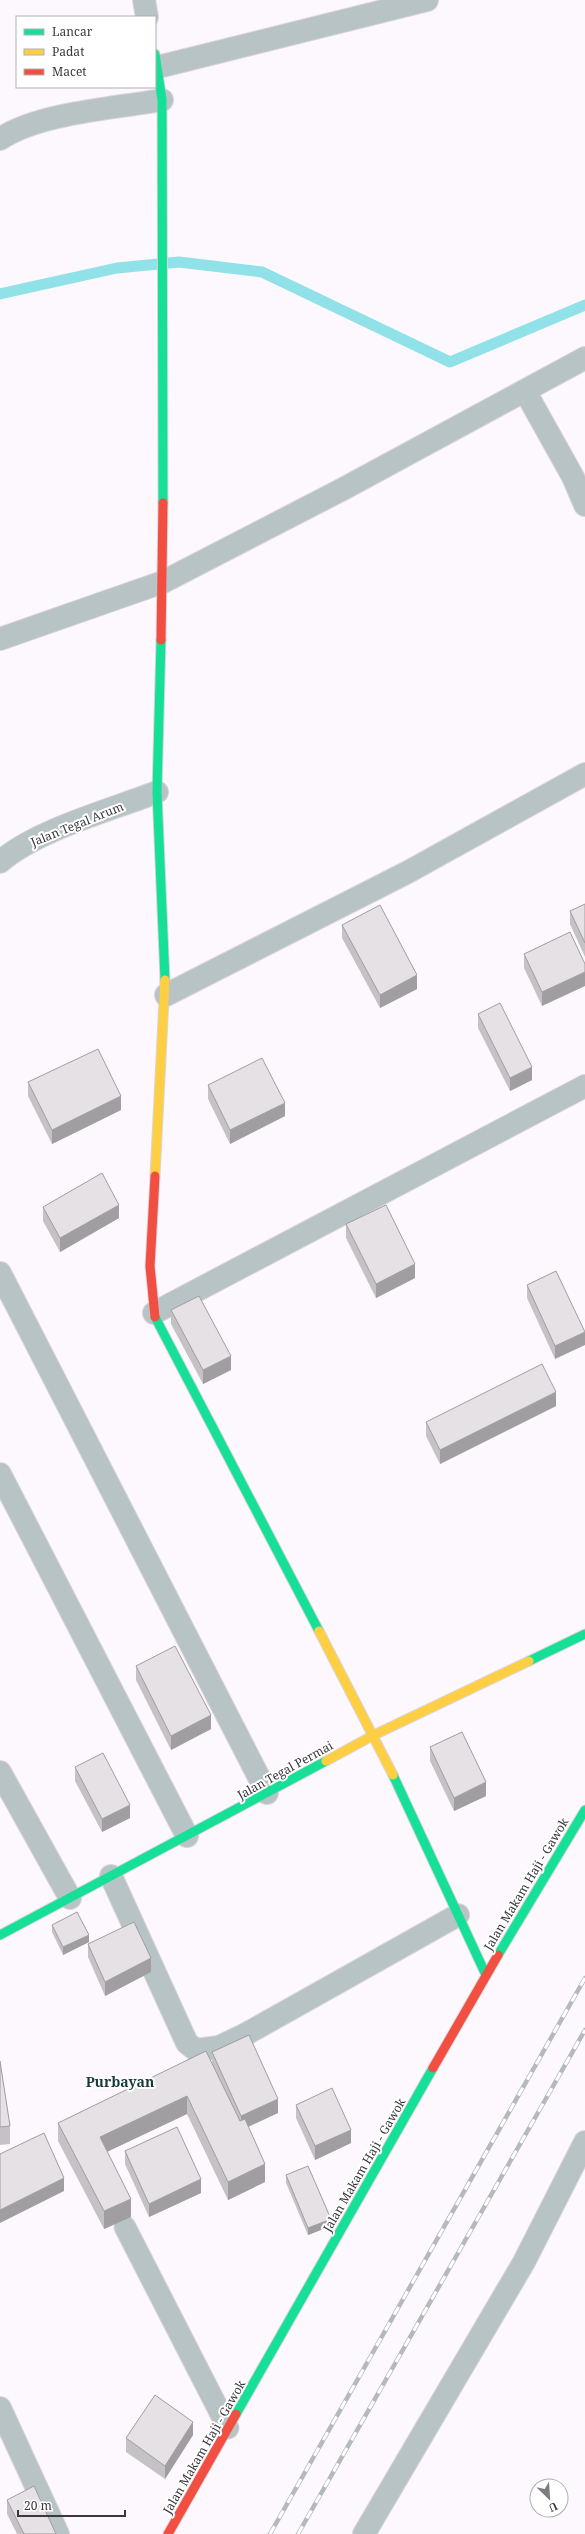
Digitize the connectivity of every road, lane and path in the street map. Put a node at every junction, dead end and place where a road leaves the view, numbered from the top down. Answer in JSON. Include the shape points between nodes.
{"nodes":[{"id":1,"x":144,"y":0,"type":"edge"},
{"id":2,"x":427,"y":0,"type":"edge"},
{"id":3,"x":147,"y":16,"type":"edge"},
{"id":4,"x":156,"y":61,"type":"edge"},
{"id":5,"x":162,"y":100,"type":"junction"},
{"id":6,"x":0,"y":139,"type":"edge"},
{"id":7,"x":585,"y":358,"type":"edge"},
{"id":8,"x":526,"y":391,"type":"junction"},
{"id":9,"x":579,"y":474,"type":"edge"},
{"id":10,"x":585,"y":505,"type":"edge"},
{"id":11,"x":163,"y":582,"type":"junction"},
{"id":12,"x":0,"y":639,"type":"edge"},
{"id":13,"x":585,"y":774,"type":"edge"},
{"id":14,"x":157,"y":792,"type":"junction"},
{"id":15,"x":0,"y":862,"type":"edge"},
{"id":16,"x":166,"y":995,"type":"junction"},
{"id":17,"x":585,"y":1086,"type":"edge"},
{"id":18,"x":0,"y":1273,"type":"edge"},
{"id":19,"x":154,"y":1313,"type":"junction"},
{"id":20,"x":0,"y":1474,"type":"edge"},
{"id":21,"x":585,"y":1634,"type":"edge"},
{"id":22,"x":374,"y":1735,"type":"junction"},
{"id":23,"x":0,"y":1772,"type":"edge"},
{"id":24,"x":267,"y":1793,"type":"junction"},
{"id":25,"x":585,"y":1810,"type":"edge"},
{"id":26,"x":187,"y":1836,"type":"junction"},
{"id":27,"x":111,"y":1876,"type":"junction"},
{"id":28,"x":70,"y":1898,"type":"junction"},
{"id":29,"x":458,"y":1915,"type":"junction"},
{"id":30,"x":0,"y":1935,"type":"edge"},
{"id":31,"x":486,"y":1975,"type":"junction"},
{"id":32,"x":585,"y":2142,"type":"edge"},
{"id":33,"x":125,"y":2227,"type":"dead end"},
{"id":34,"x":0,"y":2408,"type":"edge"},
{"id":35,"x":228,"y":2428,"type":"junction"},
{"id":36,"x":58,"y":2534,"type":"edge"},
{"id":37,"x":168,"y":2534,"type":"edge"},
{"id":38,"x":364,"y":2534,"type":"edge"}],
"edges":[{"from":1,"to":3,"type":"street"},
{"from":2,"to":4,"type":"street"},
{"from":4,"to":5,"type":"street"},
{"from":5,"to":6,"type":"street","via":[[56,118],[28,126]]},
{"from":5,"to":11,"type":"street"},
{"from":7,"to":8,"type":"street"},
{"from":8,"to":9,"type":"street"},
{"from":8,"to":11,"type":"street"},
{"from":9,"to":10,"type":"street"},
{"from":11,"to":12,"type":"street"},
{"from":11,"to":14,"type":"street"},
{"from":13,"to":16,"type":"street","via":[[408,872]]},
{"from":14,"to":15,"type":"street","name":"Jalan Tegal Arum","via":[[43,835]]},
{"from":14,"to":16,"type":"street"},
{"from":16,"to":19,"type":"street","via":[[151,1239],[151,1291]]},
{"from":17,"to":19,"type":"street"},
{"from":18,"to":24,"type":"street"},
{"from":19,"to":22,"type":"street","via":[[161,1331]]},
{"from":20,"to":26,"type":"street"},
{"from":21,"to":22,"type":"street","name":"Jalan Tegal Permai"},
{"from":22,"to":24,"type":"street","name":"Jalan Tegal Permai"},
{"from":22,"to":29,"type":"street"},
{"from":23,"to":28,"type":"street"},
{"from":24,"to":26,"type":"street","name":"Jalan Tegal Permai"},
{"from":25,"to":31,"type":"street","name":"Jalan Makam Haji - Gawok"},
{"from":26,"to":27,"type":"street","name":"Jalan Tegal Permai"},
{"from":27,"to":28,"type":"street","name":"Jalan Tegal Permai"},
{"from":27,"to":29,"type":"street","via":[[187,2043],[196,2050],[219,2047],[246,2034]]},
{"from":28,"to":30,"type":"street","name":"Jalan Tegal Permai"},
{"from":29,"to":31,"type":"street"},
{"from":31,"to":35,"type":"street","name":"Jalan Makam Haji - Gawok"},
{"from":32,"to":38,"type":"street","via":[[524,2262]]},
{"from":33,"to":35,"type":"lane"},
{"from":34,"to":36,"type":"street"},
{"from":35,"to":37,"type":"street","name":"Jalan Makam Haji - Gawok"}]}
